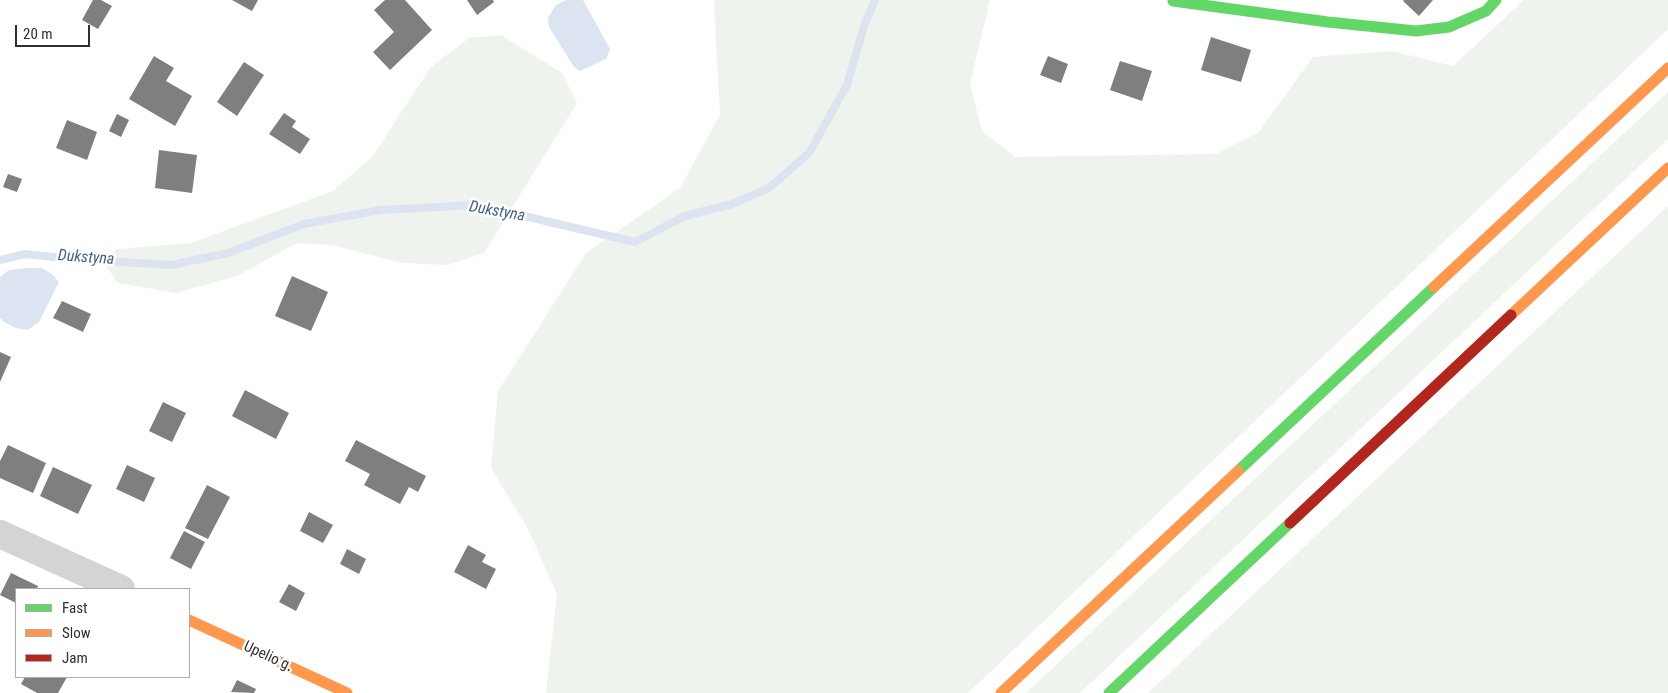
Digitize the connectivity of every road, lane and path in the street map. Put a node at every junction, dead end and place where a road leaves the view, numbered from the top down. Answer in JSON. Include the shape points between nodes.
{"nodes":[{"id":1,"x":1496,"y":0,"type":"edge"},
{"id":2,"x":1173,"y":1,"type":"edge"},
{"id":3,"x":1668,"y":68,"type":"edge"},
{"id":4,"x":1668,"y":168,"type":"edge"},
{"id":5,"x":0,"y":534,"type":"edge"},
{"id":6,"x":119,"y":588,"type":"edge"},
{"id":7,"x":190,"y":620,"type":"edge"},
{"id":8,"x":347,"y":693,"type":"edge"},
{"id":9,"x":1001,"y":693,"type":"edge"},
{"id":10,"x":1109,"y":693,"type":"edge"}],
"edges":[{"from":1,"to":2,"type":"main road","via":[[1486,11],[1448,26],[1416,31]]},
{"from":3,"to":9,"type":"main road"},
{"from":4,"to":10,"type":"main road"},
{"from":5,"to":6,"type":"street"},
{"from":7,"to":8,"type":"main road","name":"Upelio g."}]}
